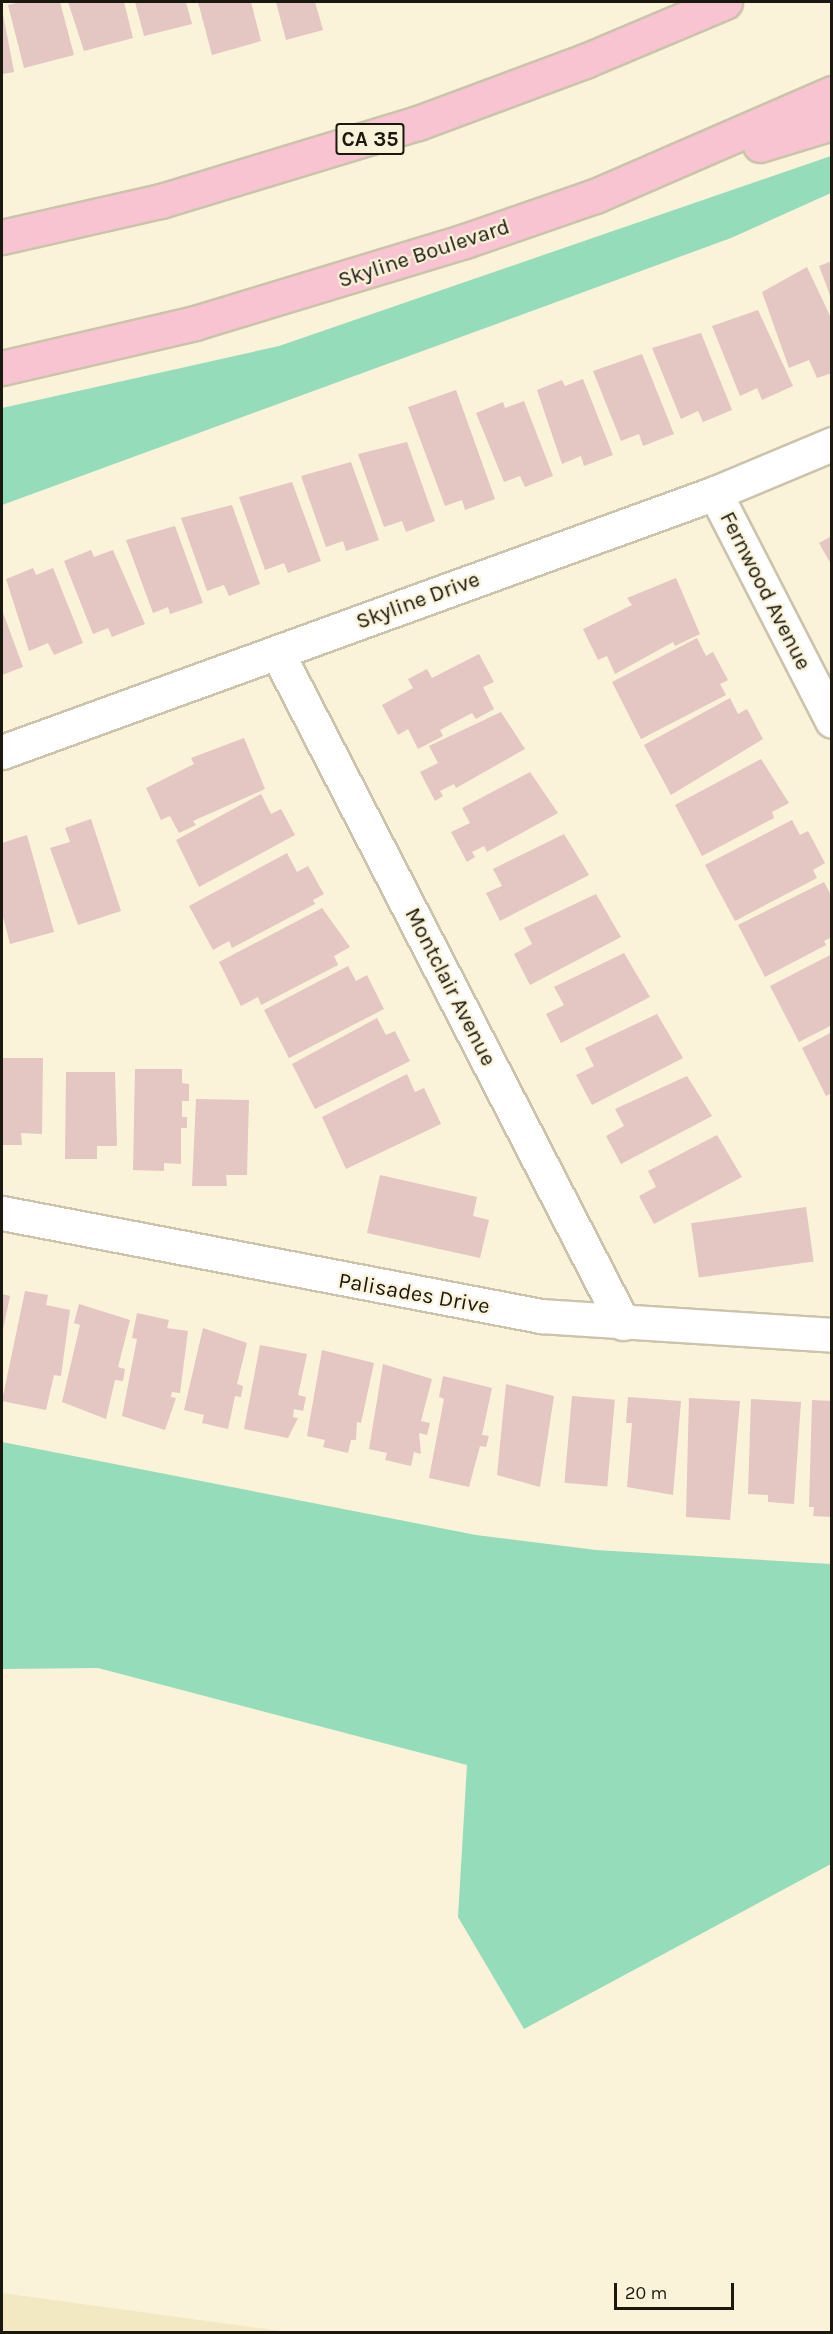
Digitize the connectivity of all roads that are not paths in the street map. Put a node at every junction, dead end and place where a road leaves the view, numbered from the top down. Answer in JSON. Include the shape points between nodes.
{"nodes":[{"id":1,"x":668,"y":2,"type":"edge"},
{"id":2,"x":725,"y":2,"type":"edge"},
{"id":3,"x":545,"y":77,"type":"junction"},
{"id":4,"x":831,"y":93,"type":"edge"},
{"id":5,"x":831,"y":123,"type":"edge"},
{"id":6,"x":595,"y":196,"type":"junction"},
{"id":7,"x":2,"y":237,"type":"edge"},
{"id":8,"x":2,"y":368,"type":"edge"},
{"id":9,"x":831,"y":444,"type":"edge"},
{"id":10,"x":715,"y":493,"type":"junction"},
{"id":11,"x":277,"y":652,"type":"junction"},
{"id":12,"x":831,"y":721,"type":"edge"},
{"id":13,"x":2,"y":752,"type":"edge"},
{"id":14,"x":2,"y":1213,"type":"edge"},
{"id":15,"x":623,"y":1323,"type":"junction"},
{"id":16,"x":831,"y":1335,"type":"edge"}],
"edges":[{"from":1,"to":3,"type":"main road"},
{"from":2,"to":3,"type":"main road","number":"CA 35"},
{"from":3,"to":7,"type":"main road","number":"CA 35","via":[[247,177]]},
{"from":4,"to":6,"type":"main road","name":"Skyline Boulevard"},
{"from":5,"to":6,"type":"main road"},
{"from":6,"to":8,"type":"main road","name":"Skyline Boulevard","via":[[335,283],[195,323]]},
{"from":9,"to":10,"type":"street","name":"Skyline Drive"},
{"from":10,"to":11,"type":"street","name":"Skyline Drive"},
{"from":10,"to":12,"type":"street","name":"Fernwood Avenue"},
{"from":11,"to":13,"type":"street","name":"Skyline Drive"},
{"from":11,"to":15,"type":"street","name":"Montclair Avenue"},
{"from":14,"to":15,"type":"street","name":"Palisades Drive","via":[[467,1304]]},
{"from":15,"to":16,"type":"street","name":"Palisades Drive"}]}
